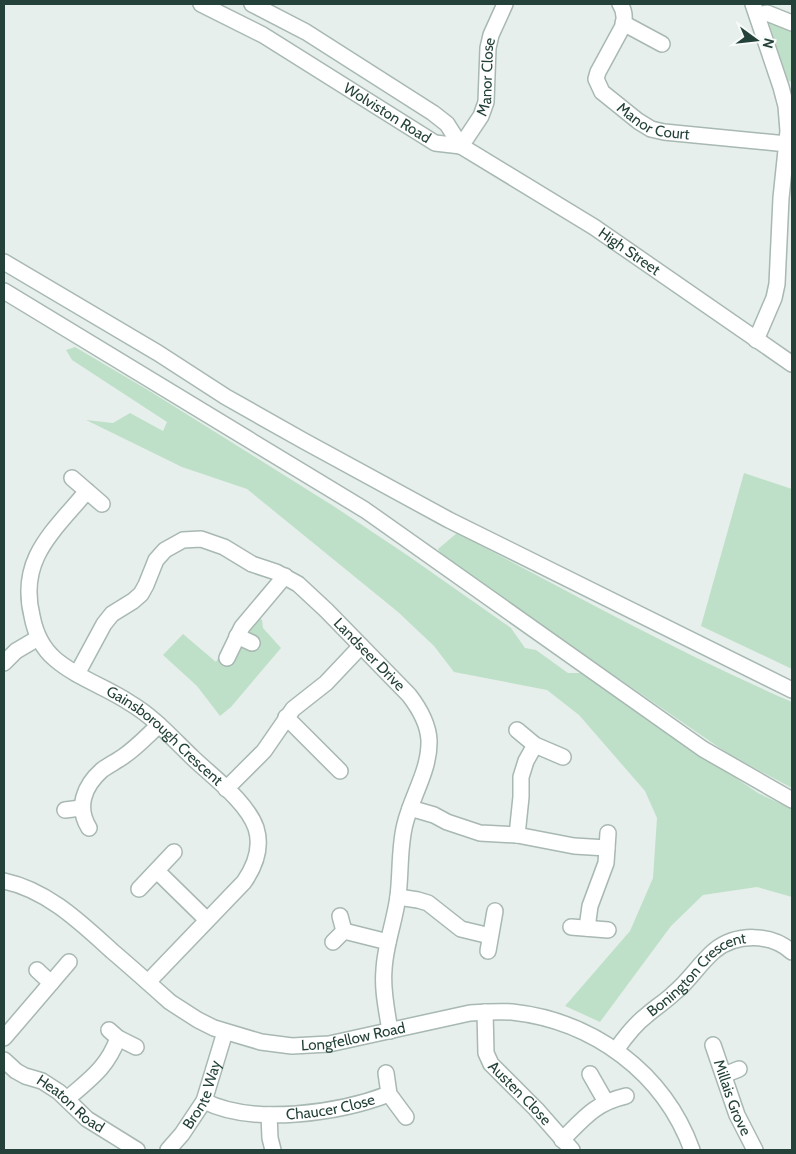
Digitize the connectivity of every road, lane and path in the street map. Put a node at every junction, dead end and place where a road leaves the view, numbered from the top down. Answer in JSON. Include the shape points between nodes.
{"nodes":[{"id":1,"x":201,"y":4,"type":"edge"},
{"id":2,"x":252,"y":4,"type":"edge"},
{"id":3,"x":505,"y":4,"type":"edge"},
{"id":4,"x":620,"y":4,"type":"edge"},
{"id":5,"x":755,"y":9,"type":"edge"},
{"id":6,"x":624,"y":23,"type":"junction"},
{"id":7,"x":792,"y":23,"type":"edge"},
{"id":8,"x":662,"y":44,"type":"dead end"},
{"id":9,"x":786,"y":88,"type":"edge"},
{"id":10,"x":789,"y":134,"type":"edge"},
{"id":11,"x":461,"y":146,"type":"junction"},
{"id":12,"x":788,"y":161,"type":"edge"},
{"id":13,"x":786,"y":260,"type":"edge"},
{"id":14,"x":4,"y":262,"type":"edge"},
{"id":15,"x":4,"y":291,"type":"edge"},
{"id":16,"x":756,"y":340,"type":"junction"},
{"id":17,"x":792,"y":364,"type":"edge"},
{"id":18,"x":72,"y":478,"type":"dead end"},
{"id":19,"x":87,"y":491,"type":"junction"},
{"id":20,"x":102,"y":504,"type":"dead end"},
{"id":21,"x":285,"y":576,"type":"junction"},
{"id":22,"x":237,"y":636,"type":"junction"},
{"id":23,"x":38,"y":638,"type":"junction"},
{"id":24,"x":252,"y":643,"type":"dead end"},
{"id":25,"x":361,"y":646,"type":"junction"},
{"id":26,"x":227,"y":658,"type":"dead end"},
{"id":27,"x":4,"y":663,"type":"edge"},
{"id":28,"x":77,"y":674,"type":"junction"},
{"id":29,"x":792,"y":690,"type":"edge"},
{"id":30,"x":286,"y":717,"type":"junction"},
{"id":31,"x":159,"y":725,"type":"junction"},
{"id":32,"x":518,"y":730,"type":"dead end"},
{"id":33,"x":535,"y":745,"type":"junction"},
{"id":34,"x":563,"y":757,"type":"dead end"},
{"id":35,"x":340,"y":771,"type":"dead end"},
{"id":36,"x":226,"y":789,"type":"junction"},
{"id":37,"x":792,"y":800,"type":"edge"},
{"id":38,"x":81,"y":808,"type":"junction"},
{"id":39,"x":410,"y":808,"type":"junction"},
{"id":40,"x":65,"y":810,"type":"dead end"},
{"id":41,"x":89,"y":828,"type":"dead end"},
{"id":42,"x":516,"y":835,"type":"junction"},
{"id":43,"x":174,"y":852,"type":"dead end"},
{"id":44,"x":157,"y":871,"type":"junction"},
{"id":45,"x":4,"y":881,"type":"edge"},
{"id":46,"x":139,"y":889,"type":"dead end"},
{"id":47,"x":398,"y":897,"type":"junction"},
{"id":48,"x":495,"y":911,"type":"dead end"},
{"id":49,"x":207,"y":920,"type":"junction"},
{"id":50,"x":571,"y":927,"type":"dead end"},
{"id":51,"x":587,"y":928,"type":"junction"},
{"id":52,"x":339,"y":930,"type":"dead end"},
{"id":53,"x":608,"y":930,"type":"dead end"},
{"id":54,"x":388,"y":942,"type":"junction"},
{"id":55,"x":792,"y":952,"type":"edge"},
{"id":56,"x":69,"y":962,"type":"dead end"},
{"id":57,"x":37,"y":970,"type":"dead end"},
{"id":58,"x":148,"y":982,"type":"junction"},
{"id":59,"x":51,"y":983,"type":"junction"},
{"id":60,"x":485,"y":1012,"type":"junction"},
{"id":61,"x":390,"y":1031,"type":"junction"},
{"id":62,"x":226,"y":1032,"type":"junction"},
{"id":63,"x":4,"y":1038,"type":"edge"},
{"id":64,"x":713,"y":1045,"type":"dead end"},
{"id":65,"x":136,"y":1047,"type":"dead end"},
{"id":66,"x":616,"y":1050,"type":"junction"},
{"id":67,"x":4,"y":1060,"type":"edge"},
{"id":68,"x":739,"y":1069,"type":"dead end"},
{"id":69,"x":386,"y":1073,"type":"dead end"},
{"id":70,"x":590,"y":1074,"type":"dead end"},
{"id":71,"x":724,"y":1075,"type":"junction"},
{"id":72,"x":389,"y":1094,"type":"junction"},
{"id":73,"x":626,"y":1096,"type":"dead end"},
{"id":74,"x":67,"y":1099,"type":"junction"},
{"id":75,"x":204,"y":1100,"type":"junction"},
{"id":76,"x":606,"y":1102,"type":"junction"},
{"id":77,"x":269,"y":1116,"type":"junction"},
{"id":78,"x":406,"y":1117,"type":"dead end"},
{"id":79,"x":567,"y":1145,"type":"edge"},
{"id":80,"x":136,"y":1150,"type":"edge"},
{"id":81,"x":168,"y":1150,"type":"edge"},
{"id":82,"x":274,"y":1150,"type":"edge"},
{"id":83,"x":692,"y":1150,"type":"edge"},
{"id":84,"x":755,"y":1150,"type":"edge"}],
"edges":[{"from":1,"to":11,"type":"street","name":"Wolviston Road","via":[[263,35],[435,143]]},
{"from":2,"to":11,"type":"street","name":"Wolviston Road","via":[[306,32],[433,113],[447,124]]},
{"from":3,"to":11,"type":"street","name":"Manor Close","via":[[488,48],[486,102],[481,116]]},
{"from":4,"to":6,"type":"street"},
{"from":5,"to":7,"type":"street"},
{"from":5,"to":9,"type":"street"},
{"from":6,"to":8,"type":"street"},
{"from":6,"to":10,"type":"street","name":"Manor Court","via":[[596,79],[602,92],[638,121],[664,132]]},
{"from":9,"to":10,"type":"street"},
{"from":10,"to":12,"type":"street"},
{"from":11,"to":16,"type":"street","name":"High Street","via":[[594,227]]},
{"from":12,"to":13,"type":"street","via":[[781,198]]},
{"from":13,"to":16,"type":"street"},
{"from":14,"to":29,"type":"street","via":[[226,397],[330,455],[474,533]]},
{"from":15,"to":37,"type":"street","via":[[365,510],[703,749]]},
{"from":16,"to":17,"type":"street","name":"High Street"},
{"from":18,"to":19,"type":"street"},
{"from":19,"to":20,"type":"street"},
{"from":19,"to":23,"type":"street","name":"Gainsborough Crescent","via":[[42,545],[34,561],[28,594]]},
{"from":21,"to":22,"type":"street"},
{"from":21,"to":25,"type":"street","name":"Landseer Drive","via":[[309,594]]},
{"from":21,"to":28,"type":"street","name":"Landseer Drive","via":[[252,564],[213,542],[191,539],[174,544],[156,560],[141,594],[112,614],[104,624]]},
{"from":22,"to":24,"type":"street"},
{"from":22,"to":26,"type":"street"},
{"from":23,"to":27,"type":"street","via":[[16,651]]},
{"from":23,"to":28,"type":"street","name":"Gainsborough Crescent","via":[[53,658]]},
{"from":25,"to":30,"type":"street","via":[[326,683]]},
{"from":25,"to":39,"type":"street","name":"Landseer Drive","via":[[409,696],[425,723],[429,739],[428,756]]},
{"from":28,"to":31,"type":"street","name":"Gainsborough Crescent","via":[[132,704]]},
{"from":30,"to":35,"type":"street"},
{"from":30,"to":36,"type":"street","via":[[264,751]]},
{"from":31,"to":36,"type":"street","name":"Gainsborough Crescent"},
{"from":31,"to":38,"type":"street","via":[[97,775],[86,791]]},
{"from":32,"to":33,"type":"street"},
{"from":33,"to":34,"type":"street"},
{"from":33,"to":42,"type":"street","via":[[521,777]]},
{"from":36,"to":49,"type":"street","name":"Gainsborough Crescent","via":[[252,819],[258,843],[257,856],[244,882]]},
{"from":38,"to":40,"type":"street"},
{"from":38,"to":41,"type":"street"},
{"from":39,"to":42,"type":"street","via":[[470,830]]},
{"from":39,"to":47,"type":"street","name":"Landseer Drive","via":[[402,840]]},
{"from":42,"to":51,"type":"street","via":[[574,846],[607,840],[605,868],[590,906]]},
{"from":43,"to":44,"type":"street"},
{"from":44,"to":46,"type":"street"},
{"from":44,"to":49,"type":"street"},
{"from":45,"to":58,"type":"street","name":"Longfellow Road","via":[[22,886],[58,905]]},
{"from":47,"to":48,"type":"street","via":[[428,903],[461,929],[489,943]]},
{"from":47,"to":54,"type":"street","name":"Landseer Drive"},
{"from":49,"to":58,"type":"street","name":"Gainsborough Crescent"},
{"from":50,"to":51,"type":"street"},
{"from":51,"to":53,"type":"street"},
{"from":52,"to":54,"type":"street"},
{"from":54,"to":61,"type":"street","name":"Landseer Drive","via":[[383,980]]},
{"from":55,"to":66,"type":"street","name":"Bonington Crescent","via":[[762,938],[725,944],[708,957],[675,993],[645,1016]]},
{"from":56,"to":59,"type":"street"},
{"from":57,"to":59,"type":"street"},
{"from":58,"to":62,"type":"street","name":"Longfellow Road","via":[[170,1002],[198,1020]]},
{"from":59,"to":63,"type":"street"},
{"from":60,"to":61,"type":"street","name":"Longfellow Road"},
{"from":60,"to":66,"type":"street","name":"Longfellow Road","via":[[511,1012],[565,1024],[598,1038]]},
{"from":60,"to":79,"type":"street","name":"Austen Close","via":[[486,1053],[491,1064]]},
{"from":61,"to":62,"type":"street","name":"Longfellow Road","via":[[330,1044],[292,1046],[261,1042]]},
{"from":62,"to":75,"type":"street","name":"Bronte Way"},
{"from":64,"to":71,"type":"street","name":"Millais Grove"},
{"from":65,"to":74,"type":"street","via":[[113,1034],[110,1056],[100,1072]]},
{"from":66,"to":83,"type":"street","name":"Longfellow Road","via":[[640,1069],[668,1102]]},
{"from":67,"to":74,"type":"street","name":"Heaton Road","via":[[16,1071],[50,1086]]},
{"from":68,"to":71,"type":"street"},
{"from":69,"to":72,"type":"street","name":"Chaucer Close"},
{"from":70,"to":76,"type":"street"},
{"from":71,"to":84,"type":"street","name":"Millais Grove","via":[[737,1115]]},
{"from":72,"to":77,"type":"street","name":"Chaucer Close","via":[[372,1101]]},
{"from":72,"to":78,"type":"street","name":"Chaucer Close"},
{"from":73,"to":76,"type":"street","name":"Austen Close"},
{"from":74,"to":80,"type":"street","name":"Heaton Road","via":[[87,1119]]},
{"from":75,"to":77,"type":"street","name":"Chaucer Close","via":[[227,1110]]},
{"from":75,"to":81,"type":"street","name":"Bronte Way"},
{"from":76,"to":79,"type":"street","name":"Austen Close","via":[[594,1109]]},
{"from":77,"to":82,"type":"street","name":"Chaucer Close"}]}
